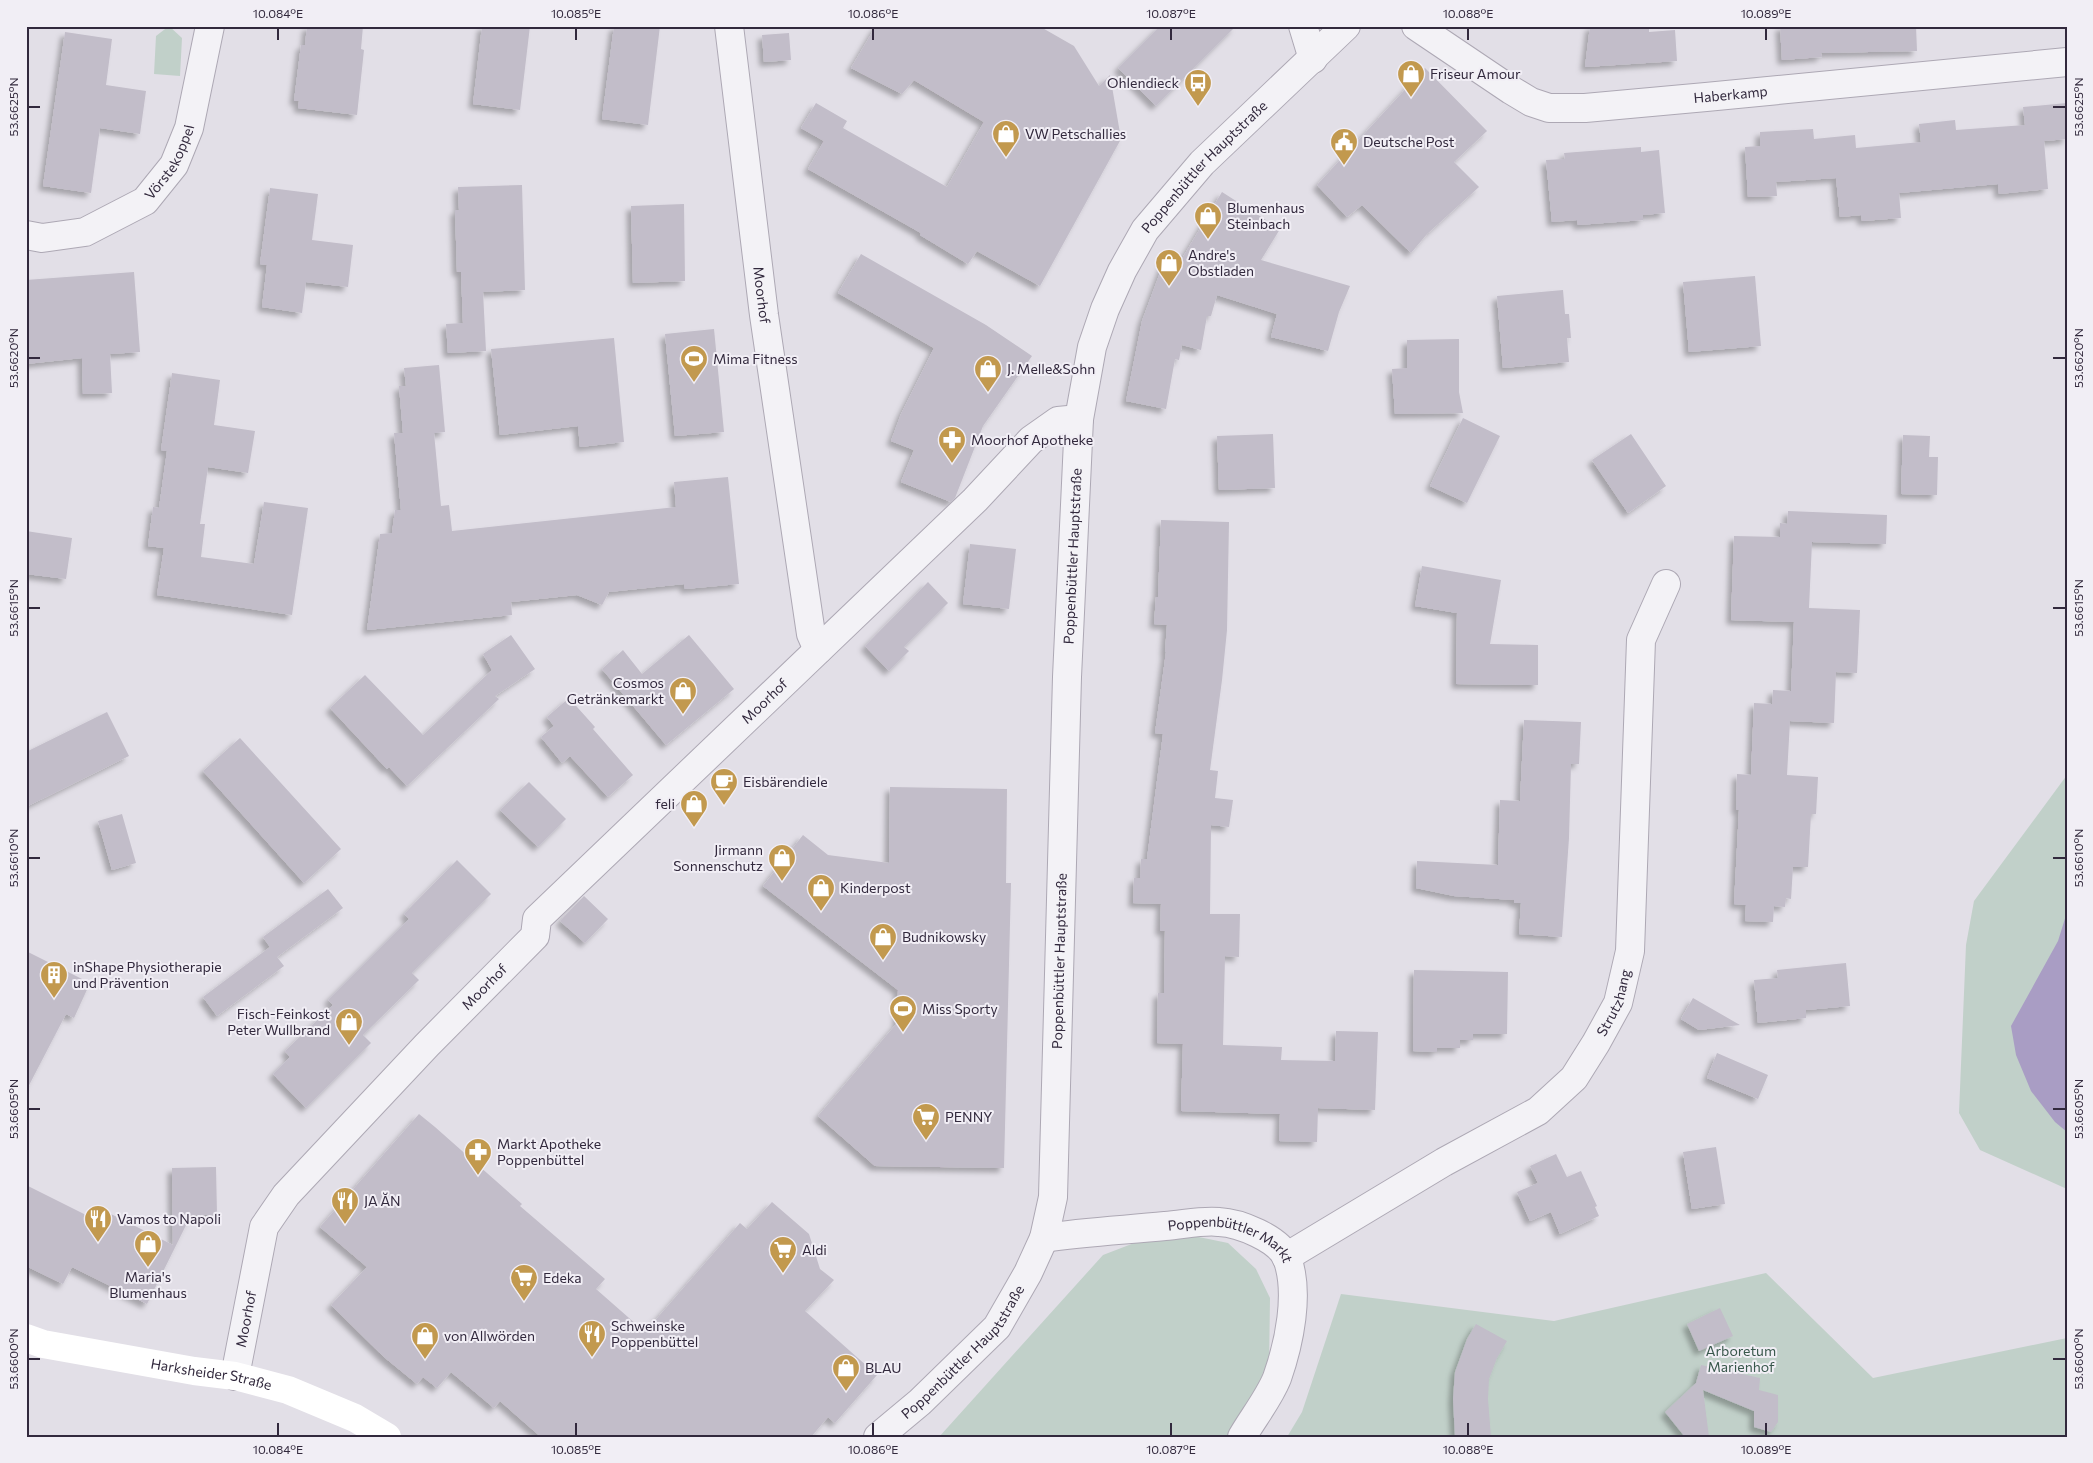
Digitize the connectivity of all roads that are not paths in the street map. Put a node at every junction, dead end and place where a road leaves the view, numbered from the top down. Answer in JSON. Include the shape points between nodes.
{"nodes":[{"id":1,"x":210,"y":26,"type":"edge"},
{"id":2,"x":729,"y":26,"type":"edge"},
{"id":3,"x":1303,"y":26,"type":"edge"},
{"id":4,"x":1346,"y":26,"type":"edge"},
{"id":5,"x":1416,"y":26,"type":"edge"},
{"id":6,"x":1313,"y":59,"type":"junction"},
{"id":7,"x":2067,"y":62,"type":"edge"},
{"id":8,"x":26,"y":236,"type":"edge"},
{"id":9,"x":1079,"y":419,"type":"junction"},
{"id":10,"x":1666,"y":584,"type":"dead end"},
{"id":11,"x":818,"y":650,"type":"junction"},
{"id":12,"x":1044,"y":1238,"type":"junction"},
{"id":13,"x":1286,"y":1257,"type":"junction"},
{"id":14,"x":26,"y":1338,"type":"edge"},
{"id":15,"x":235,"y":1376,"type":"junction"},
{"id":16,"x":387,"y":1437,"type":"edge"},
{"id":17,"x":878,"y":1437,"type":"edge"},
{"id":18,"x":1242,"y":1437,"type":"edge"}],
"edges":[{"from":1,"to":8,"type":"street","name":"Vörstekoppel","via":[[189,128],[174,165],[145,201],[85,232],[42,238]]},
{"from":2,"to":11,"type":"street","name":"Moorhof","via":[[764,315],[811,634]]},
{"from":3,"to":6,"type":"street"},
{"from":4,"to":6,"type":"street","name":"Poppenbüttler Hauptstraße"},
{"from":5,"to":7,"type":"street","name":"Haberkamp","via":[[1511,90],[1549,108],[1584,108]]},
{"from":6,"to":9,"type":"street","name":"Poppenbüttler Hauptstraße","via":[[1202,163],[1145,230],[1105,309],[1092,347]]},
{"from":9,"to":11,"type":"street","name":"Moorhof","via":[[1058,421],[1032,440],[975,500]]},
{"from":9,"to":12,"type":"street","name":"Poppenbüttler Hauptstraße","via":[[1053,1197]]},
{"from":10,"to":13,"type":"street","name":"Strutzhang","via":[[1641,640],[1630,951],[1618,1003],[1596,1043],[1574,1078],[1538,1111],[1444,1162]]},
{"from":11,"to":15,"type":"street","name":"Moorhof","via":[[537,919],[535,936],[286,1195],[264,1227]]},
{"from":12,"to":13,"type":"street","name":"Poppenbüttler Markt","via":[[1219,1222],[1250,1230],[1274,1243]]},
{"from":12,"to":17,"type":"street","name":"Poppenbüttler Hauptstraße","via":[[997,1327],[920,1402]]},
{"from":13,"to":18,"type":"street","name":"Poppenbüttler Markt","via":[[1292,1280],[1288,1342],[1276,1379]]},
{"from":14,"to":15,"type":"main road","name":"Harksheider Straße","via":[[43,1344]]},
{"from":15,"to":16,"type":"main road","name":"Harksheider Straße","via":[[288,1390],[355,1418]]}]}
